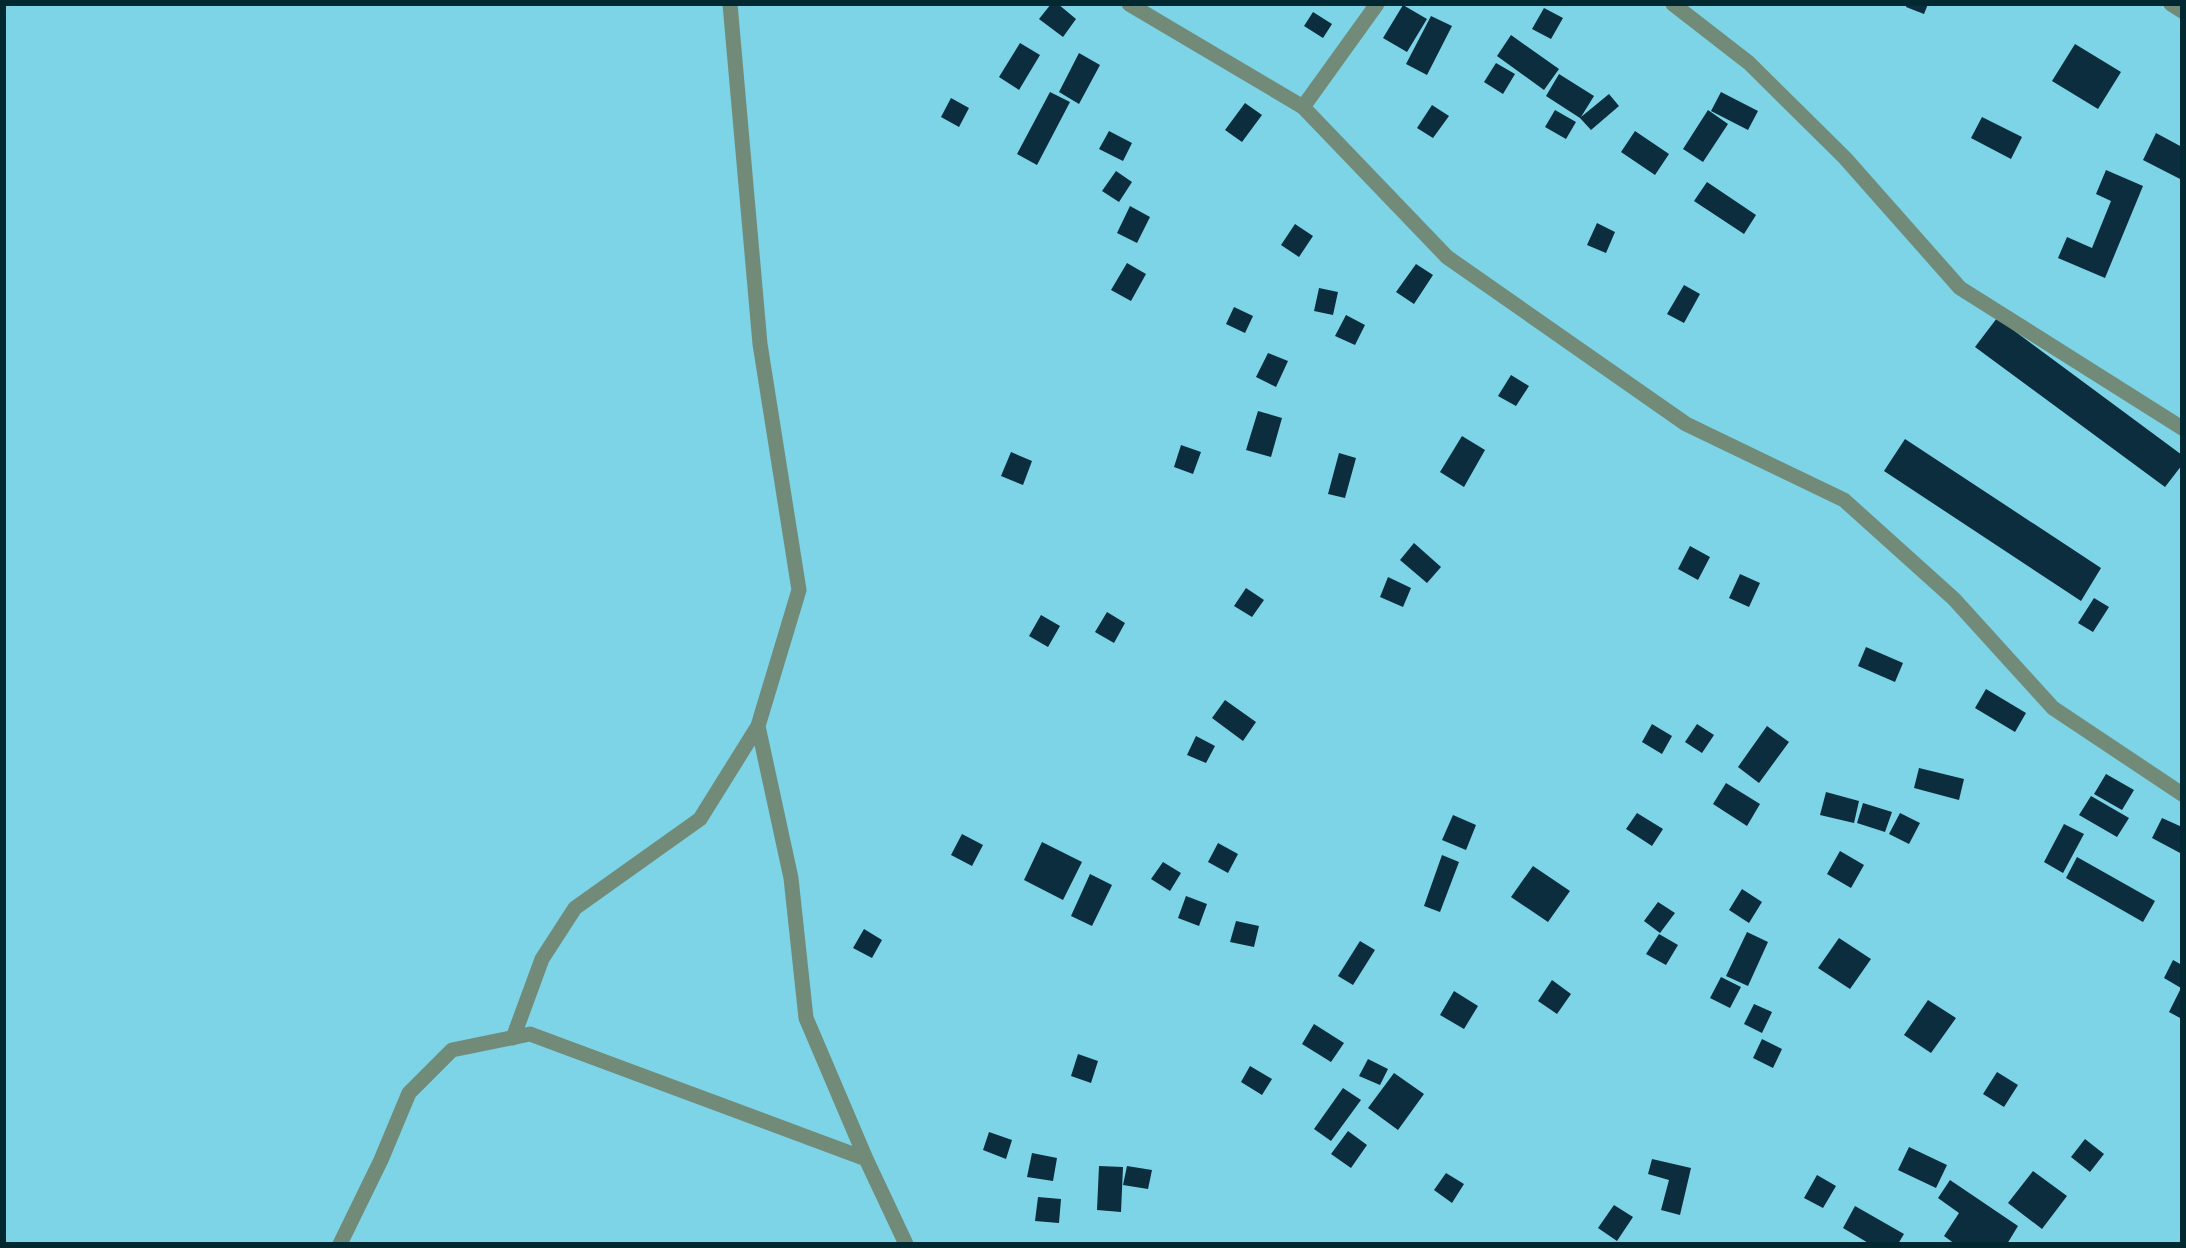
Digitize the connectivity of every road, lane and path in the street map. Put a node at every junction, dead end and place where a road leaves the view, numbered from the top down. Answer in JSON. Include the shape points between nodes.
{"nodes":[{"id":1,"x":730,"y":4,"type":"edge"},
{"id":2,"x":1129,"y":4,"type":"edge"},
{"id":3,"x":1377,"y":4,"type":"edge"},
{"id":4,"x":1673,"y":4,"type":"edge"},
{"id":5,"x":2171,"y":4,"type":"edge"},
{"id":6,"x":2181,"y":11,"type":"edge"},
{"id":7,"x":1303,"y":107,"type":"junction"},
{"id":8,"x":2181,"y":428,"type":"edge"},
{"id":9,"x":758,"y":726,"type":"junction"},
{"id":10,"x":2181,"y":794,"type":"edge"},
{"id":11,"x":513,"y":1038,"type":"junction"},
{"id":12,"x":866,"y":1159,"type":"junction"},
{"id":13,"x":340,"y":1244,"type":"edge"},
{"id":14,"x":906,"y":1244,"type":"edge"}],
"edges":[{"from":1,"to":9,"type":"street","via":[[760,344],[799,590]]},
{"from":2,"to":7,"type":"street"},
{"from":3,"to":7,"type":"street"},
{"from":4,"to":8,"type":"street","via":[[1749,63],[1845,158],[1960,288]]},
{"from":5,"to":6,"type":"street"},
{"from":7,"to":10,"type":"street","via":[[1447,257],[1686,424],[1844,500],[1954,599],[2053,708]]},
{"from":9,"to":11,"type":"street","via":[[700,819],[575,908],[542,959]]},
{"from":9,"to":12,"type":"street","via":[[791,878],[806,1018]]},
{"from":11,"to":12,"type":"street","via":[[530,1034]]},
{"from":11,"to":13,"type":"street","via":[[452,1050],[408,1093]]},
{"from":12,"to":14,"type":"street"}]}
